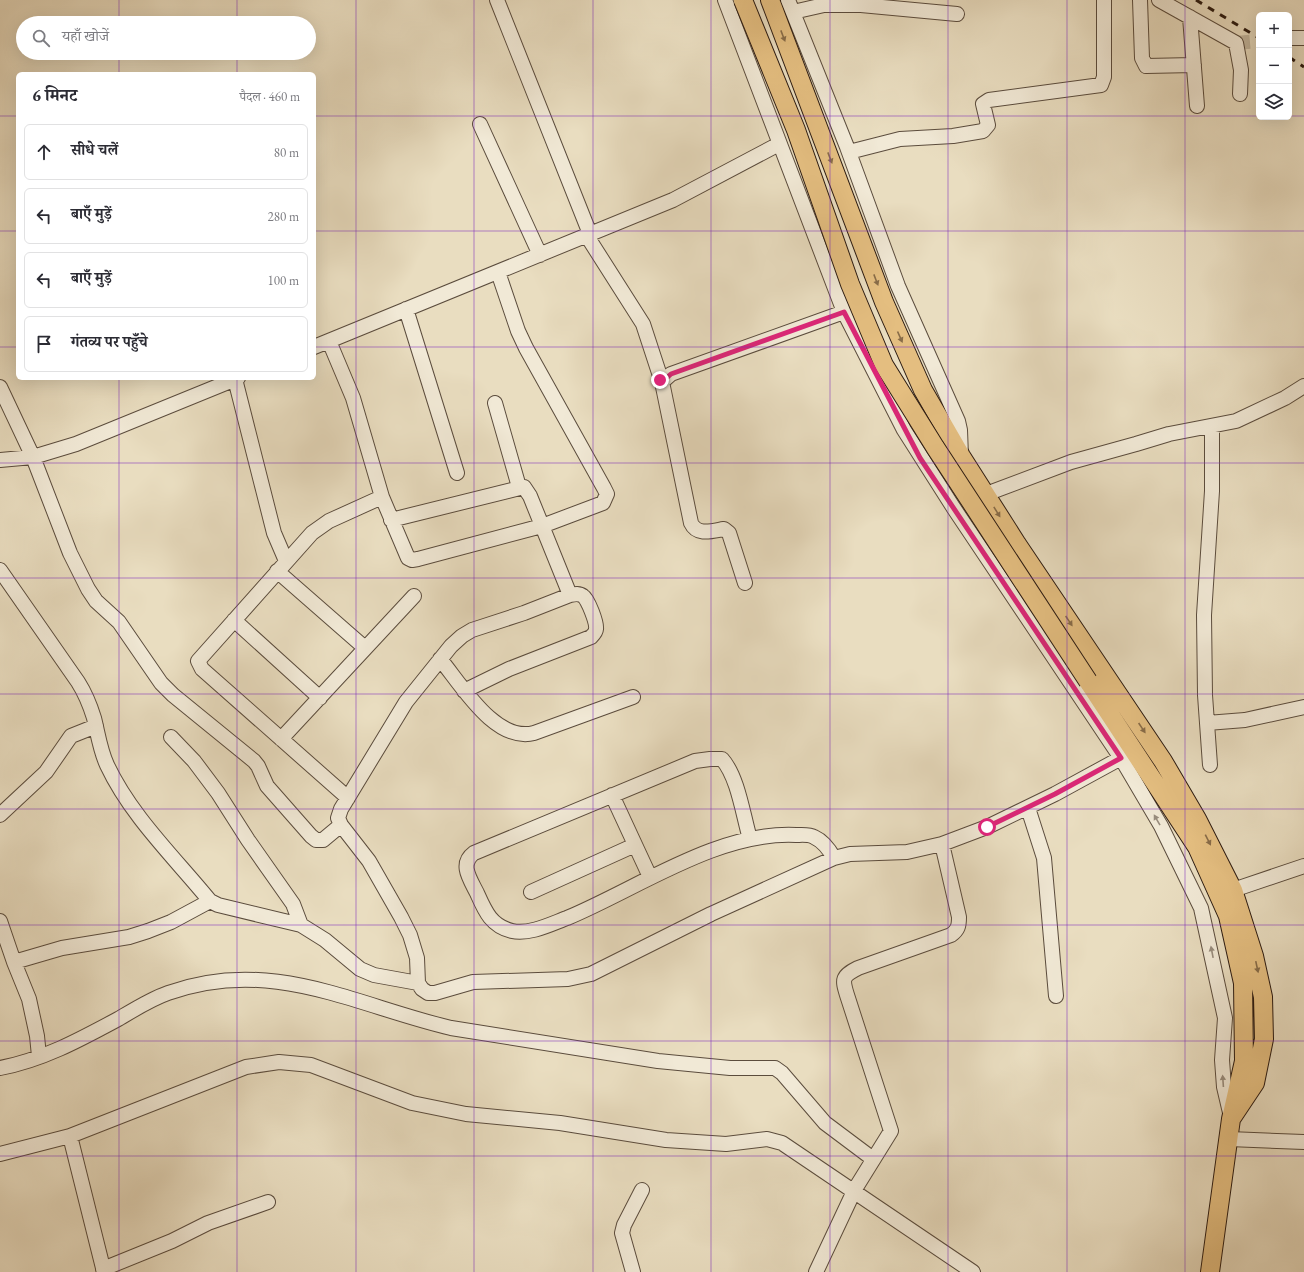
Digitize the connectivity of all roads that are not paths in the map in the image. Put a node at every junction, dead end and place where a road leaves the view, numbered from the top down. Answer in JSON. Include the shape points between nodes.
{"nodes":[{"id":1,"x":497,"y":0,"type":"edge"},
{"id":2,"x":725,"y":0,"type":"edge"},
{"id":3,"x":744,"y":0,"type":"edge"},
{"id":4,"x":770,"y":0,"type":"edge"},
{"id":5,"x":1104,"y":0,"type":"edge"},
{"id":6,"x":1140,"y":0,"type":"edge"},
{"id":7,"x":1159,"y":0,"type":"edge"},
{"id":8,"x":791,"y":6,"type":"edge"},
{"id":9,"x":957,"y":14,"type":"dead end"},
{"id":10,"x":1190,"y":17,"type":"junction"},
{"id":11,"x":1194,"y":65,"type":"junction"},
{"id":12,"x":1240,"y":94,"type":"dead end"},
{"id":13,"x":1197,"y":106,"type":"dead end"},
{"id":14,"x":480,"y":124,"type":"dead end"},
{"id":15,"x":779,"y":144,"type":"junction"},
{"id":16,"x":849,"y":152,"type":"junction"},
{"id":17,"x":590,"y":234,"type":"junction"},
{"id":18,"x":540,"y":254,"type":"junction"},
{"id":19,"x":498,"y":272,"type":"junction"},
{"id":20,"x":406,"y":309,"type":"junction"},
{"id":21,"x":844,"y":312,"type":"junction"},
{"id":22,"x":329,"y":341,"type":"junction"},
{"id":23,"x":316,"y":346,"type":"edge"},
{"id":24,"x":235,"y":380,"type":"edge"},
{"id":25,"x":237,"y":380,"type":"edge"},
{"id":26,"x":662,"y":382,"type":"junction"},
{"id":27,"x":1304,"y":386,"type":"edge"},
{"id":28,"x":0,"y":387,"type":"edge"},
{"id":29,"x":495,"y":403,"type":"dead end"},
{"id":30,"x":1212,"y":427,"type":"junction"},
{"id":31,"x":961,"y":456,"type":"junction"},
{"id":32,"x":33,"y":457,"type":"junction"},
{"id":33,"x":0,"y":460,"type":"edge"},
{"id":34,"x":930,"y":472,"type":"junction"},
{"id":35,"x":457,"y":473,"type":"dead end"},
{"id":36,"x":519,"y":487,"type":"junction"},
{"id":37,"x":986,"y":494,"type":"junction"},
{"id":38,"x":382,"y":497,"type":"junction"},
{"id":39,"x":391,"y":520,"type":"junction"},
{"id":40,"x":542,"y":526,"type":"junction"},
{"id":41,"x":281,"y":566,"type":"junction"},
{"id":42,"x":0,"y":572,"type":"edge"},
{"id":43,"x":745,"y":583,"type":"dead end"},
{"id":44,"x":570,"y":595,"type":"junction"},
{"id":45,"x":414,"y":596,"type":"dead end"},
{"id":46,"x":234,"y":620,"type":"junction"},
{"id":47,"x":365,"y":648,"type":"junction"},
{"id":48,"x":440,"y":659,"type":"junction"},
{"id":49,"x":464,"y":691,"type":"junction"},
{"id":50,"x":633,"y":697,"type":"dead end"},
{"id":51,"x":320,"y":698,"type":"junction"},
{"id":52,"x":1304,"y":707,"type":"edge"},
{"id":53,"x":1207,"y":723,"type":"junction"},
{"id":54,"x":96,"y":726,"type":"junction"},
{"id":55,"x":171,"y":737,"type":"dead end"},
{"id":56,"x":281,"y":739,"type":"junction"},
{"id":57,"x":1121,"y":758,"type":"junction"},
{"id":58,"x":1210,"y":765,"type":"dead end"},
{"id":59,"x":612,"y":795,"type":"junction"},
{"id":60,"x":348,"y":798,"type":"junction"},
{"id":61,"x":1028,"y":808,"type":"junction"},
{"id":62,"x":0,"y":815,"type":"edge"},
{"id":63,"x":341,"y":825,"type":"junction"},
{"id":64,"x":750,"y":839,"type":"junction"},
{"id":65,"x":942,"y":844,"type":"junction"},
{"id":66,"x":635,"y":845,"type":"junction"},
{"id":67,"x":834,"y":858,"type":"junction"},
{"id":68,"x":1304,"y":866,"type":"edge"},
{"id":69,"x":650,"y":877,"type":"junction"},
{"id":70,"x":1233,"y":890,"type":"junction"},
{"id":71,"x":531,"y":892,"type":"dead end"},
{"id":72,"x":210,"y":901,"type":"junction"},
{"id":73,"x":0,"y":921,"type":"edge"},
{"id":74,"x":301,"y":925,"type":"junction"},
{"id":75,"x":14,"y":962,"type":"junction"},
{"id":76,"x":418,"y":983,"type":"junction"},
{"id":77,"x":1056,"y":996,"type":"dead end"},
{"id":78,"x":39,"y":1056,"type":"junction"},
{"id":79,"x":0,"y":1068,"type":"edge"},
{"id":80,"x":1231,"y":1119,"type":"junction"},
{"id":81,"x":70,"y":1136,"type":"junction"},
{"id":82,"x":1229,"y":1139,"type":"junction"},
{"id":83,"x":1304,"y":1142,"type":"edge"},
{"id":84,"x":0,"y":1154,"type":"edge"},
{"id":85,"x":871,"y":1161,"type":"junction"},
{"id":86,"x":642,"y":1190,"type":"dead end"},
{"id":87,"x":855,"y":1191,"type":"junction"},
{"id":88,"x":268,"y":1202,"type":"dead end"},
{"id":89,"x":103,"y":1270,"type":"edge"},
{"id":90,"x":633,"y":1272,"type":"edge"},
{"id":91,"x":816,"y":1272,"type":"edge"},
{"id":92,"x":973,"y":1272,"type":"edge"},
{"id":93,"x":1210,"y":1272,"type":"edge"}],
"edges":[{"from":1,"to":17,"type":"street"},
{"from":2,"to":15,"type":"street"},
{"from":3,"to":80,"type":"main road","bridge":true,"via":[[796,130],[850,284],[884,365],[1197,847],[1228,916],[1243,983],[1244,1061]]},
{"from":4,"to":31,"type":"main road","one_way":true,"via":[[884,302],[923,390]]},
{"from":5,"to":16,"type":"street","via":[[1104,77],[1101,85],[985,101],[982,104],[988,125],[983,131],[900,140]]},
{"from":6,"to":11,"type":"street","via":[[1142,58],[1146,66]]},
{"from":7,"to":10,"type":"street"},
{"from":8,"to":9,"type":"street","via":[[861,5]]},
{"from":8,"to":16,"type":"street"},
{"from":10,"to":11,"type":"street"},
{"from":10,"to":12,"type":"street","via":[[1236,43],[1241,70]]},
{"from":11,"to":13,"type":"street"},
{"from":14,"to":18,"type":"street"},
{"from":15,"to":17,"type":"street","via":[[673,200]]},
{"from":15,"to":21,"type":"street"},
{"from":16,"to":31,"type":"street","via":[[898,286],[958,421]]},
{"from":17,"to":18,"type":"street"},
{"from":17,"to":26,"type":"street","via":[[587,236],[643,324]]},
{"from":18,"to":19,"type":"street"},
{"from":19,"to":20,"type":"street"},
{"from":19,"to":40,"type":"street","via":[[523,342],[607,494],[602,502]]},
{"from":20,"to":22,"type":"street"},
{"from":20,"to":35,"type":"street"},
{"from":21,"to":26,"type":"street","via":[[671,374]]},
{"from":21,"to":34,"type":"street","via":[[904,430]]},
{"from":22,"to":23,"type":"street"},
{"from":22,"to":38,"type":"street","via":[[353,398]]},
{"from":24,"to":32,"type":"street","via":[[76,444]]},
{"from":25,"to":41,"type":"street"},
{"from":26,"to":43,"type":"street","via":[[691,523],[698,531],[724,529],[729,533]]},
{"from":27,"to":30,"type":"street","via":[[1255,414]]},
{"from":28,"to":32,"type":"street"},
{"from":29,"to":36,"type":"street"},
{"from":30,"to":37,"type":"street","via":[[1169,434],[1071,462]]},
{"from":30,"to":53,"type":"street","via":[[1212,491],[1204,615]]},
{"from":31,"to":34,"type":"street"},
{"from":31,"to":37,"type":"main road"},
{"from":32,"to":33,"type":"street"},
{"from":32,"to":63,"type":"street","via":[[70,553],[88,589],[96,601],[119,622],[161,683],[254,761],[267,786],[316,840],[323,840]]},
{"from":34,"to":57,"type":"street"},
{"from":36,"to":39,"type":"street"},
{"from":36,"to":40,"type":"street","via":[[527,490]]},
{"from":37,"to":70,"type":"main road","one_way":true,"via":[[1164,761]]},
{"from":38,"to":39,"type":"street"},
{"from":38,"to":41,"type":"street","via":[[318,528]]},
{"from":39,"to":40,"type":"street","via":[[404,553],[412,560]]},
{"from":40,"to":44,"type":"street"},
{"from":41,"to":46,"type":"street"},
{"from":41,"to":47,"type":"street"},
{"from":42,"to":54,"type":"street","via":[[78,682],[88,700]]},
{"from":44,"to":48,"type":"street","via":[[472,630],[462,636]]},
{"from":44,"to":49,"type":"street","via":[[583,596],[587,601],[596,626],[596,631],[591,637],[509,669]]},
{"from":45,"to":47,"type":"street"},
{"from":46,"to":51,"type":"street"},
{"from":46,"to":56,"type":"street","via":[[200,658],[198,665]]},
{"from":47,"to":51,"type":"street"},
{"from":48,"to":49,"type":"street"},
{"from":48,"to":60,"type":"street","via":[[406,702]]},
{"from":49,"to":50,"type":"street","via":[[482,712],[519,735],[534,733]]},
{"from":51,"to":56,"type":"street"},
{"from":52,"to":53,"type":"street","via":[[1245,720]]},
{"from":53,"to":58,"type":"street"},
{"from":54,"to":62,"type":"street","via":[[71,736],[46,772]]},
{"from":54,"to":72,"type":"street","via":[[107,764],[121,790],[140,818]]},
{"from":55,"to":74,"type":"street","via":[[194,761],[218,793],[288,896]]},
{"from":56,"to":60,"type":"street"},
{"from":57,"to":61,"type":"street"},
{"from":80,"to":57,"type":"street","one_way":true,"via":[[1224,1087],[1222,1060],[1225,1018],[1201,908],[1160,826]]},
{"from":59,"to":64,"type":"street","via":[[695,761],[722,759],[733,777]]},
{"from":59,"to":66,"type":"street"},
{"from":59,"to":69,"type":"street","via":[[474,853],[469,857],[466,871],[489,918],[499,927],[513,932],[529,931],[549,925],[600,904]]},
{"from":60,"to":63,"type":"street","via":[[338,818]]},
{"from":61,"to":65,"type":"street"},
{"from":61,"to":77,"type":"street","via":[[1044,858]]},
{"from":63,"to":76,"type":"street","via":[[369,861],[410,935],[417,958]]},
{"from":64,"to":67,"type":"street","via":[[787,835],[812,836],[823,842]]},
{"from":64,"to":69,"type":"street","via":[[712,851]]},
{"from":65,"to":67,"type":"street","via":[[908,852],[850,854]]},
{"from":65,"to":85,"type":"street","via":[[959,917],[957,931],[858,968],[844,978],[891,1131]]},
{"from":66,"to":69,"type":"street"},
{"from":66,"to":71,"type":"street"},
{"from":67,"to":76,"type":"street","via":[[711,914],[591,974],[568,979],[473,982],[435,993],[422,990]]},
{"from":68,"to":70,"type":"street"},
{"from":70,"to":80,"type":"main road","one_way":true,"via":[[1262,990],[1264,1039],[1255,1083]]},
{"from":72,"to":74,"type":"street"},
{"from":72,"to":75,"type":"street","via":[[171,922],[129,937],[62,948]]},
{"from":73,"to":75,"type":"street"},
{"from":74,"to":76,"type":"street","via":[[320,936],[360,969],[374,975]]},
{"from":75,"to":78,"type":"street","via":[[28,999]]},
{"from":78,"to":79,"type":"street","via":[[26,1063]]},
{"from":78,"to":85,"type":"street","via":[[64,1047],[168,993],[214,982],[246,979],[280,981],[359,1000],[420,1021],[451,1028],[658,1061],[730,1068],[775,1068],[825,1123]]},
{"from":80,"to":82,"type":"main road"},
{"from":81,"to":84,"type":"street"},
{"from":81,"to":87,"type":"street","via":[[246,1066],[279,1062],[311,1065],[412,1103],[466,1114],[560,1123],[666,1140],[726,1144],[767,1139],[782,1143]]},
{"from":81,"to":89,"type":"street"},
{"from":82,"to":83,"type":"street"},
{"from":82,"to":93,"type":"main road"},
{"from":85,"to":87,"type":"street"},
{"from":86,"to":90,"type":"street","via":[[622,1233]]},
{"from":87,"to":91,"type":"street"},
{"from":87,"to":92,"type":"street"},
{"from":88,"to":89,"type":"street","via":[[208,1223]]}]}
